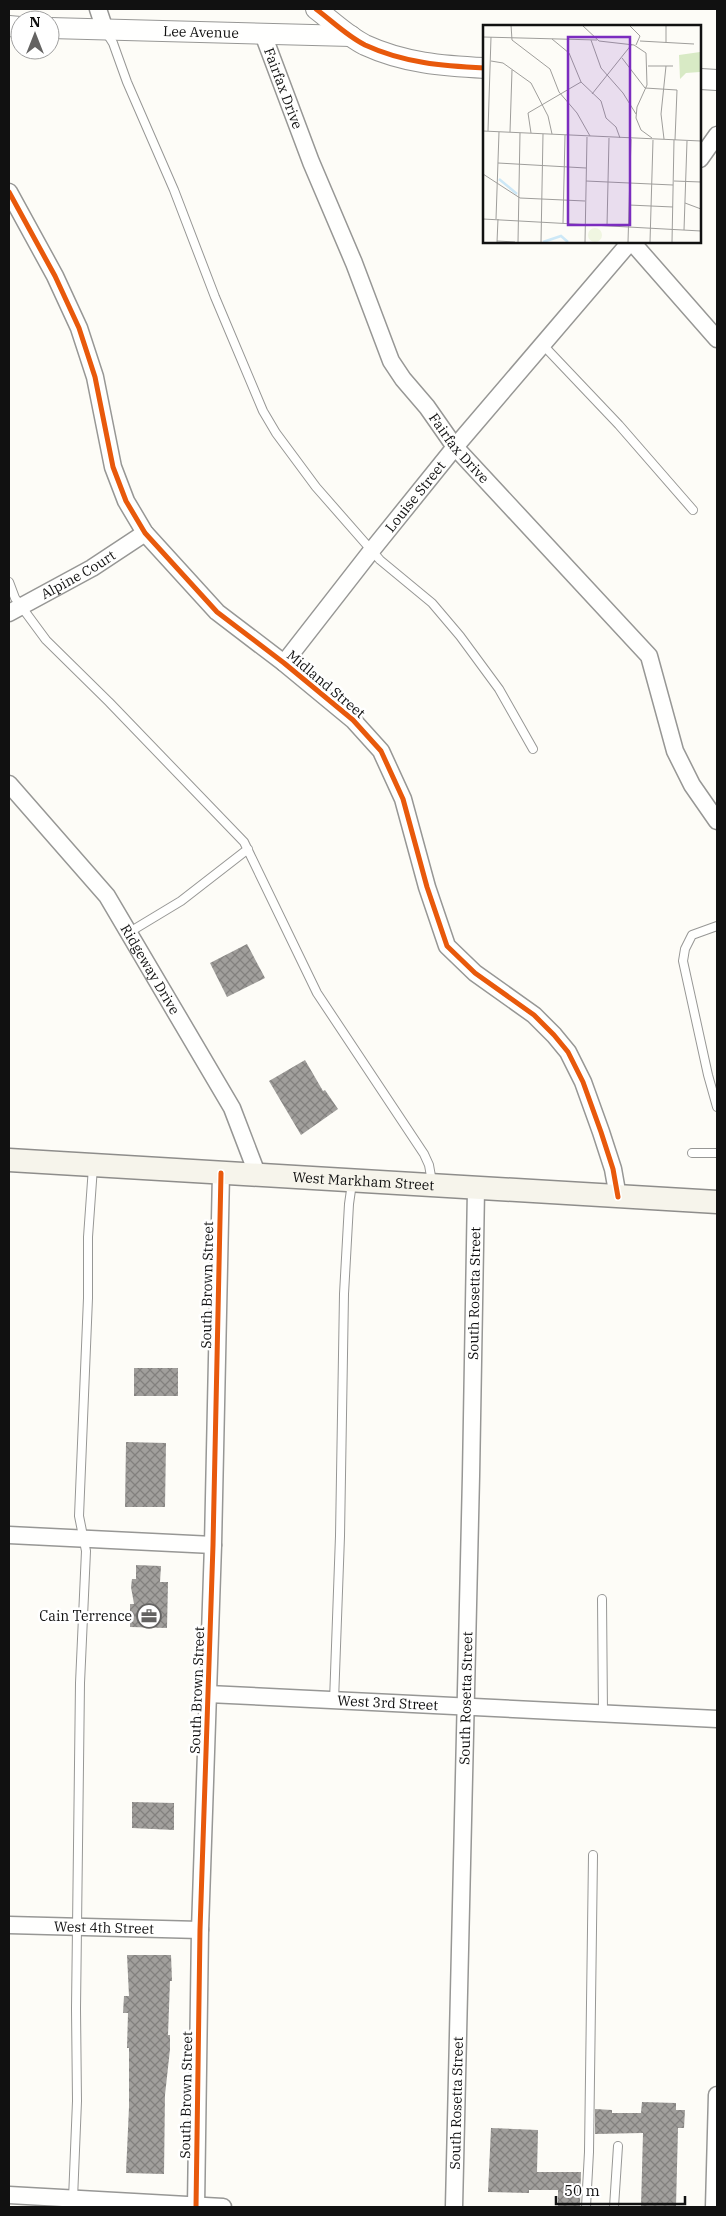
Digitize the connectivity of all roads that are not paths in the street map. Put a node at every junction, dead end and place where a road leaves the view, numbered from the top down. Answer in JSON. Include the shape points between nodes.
{"nodes":[{"id":1,"x":98,"y":9,"type":"edge"},
{"id":2,"x":316,"y":9,"type":"edge"},
{"id":3,"x":60,"y":28,"type":"edge"},
{"id":4,"x":105,"y":30,"type":"junction"},
{"id":5,"x":263,"y":34,"type":"junction"},
{"id":6,"x":351,"y":36,"type":"junction"},
{"id":7,"x":483,"y":68,"type":"edge"},
{"id":8,"x":701,"y":79,"type":"edge"},
{"id":9,"x":717,"y":80,"type":"edge"},
{"id":10,"x":717,"y":135,"type":"edge"},
{"id":11,"x":701,"y":158,"type":"edge"},
{"id":12,"x":9,"y":192,"type":"edge"},
{"id":13,"x":630,"y":242,"type":"edge"},
{"id":14,"x":632,"y":242,"type":"edge"},
{"id":15,"x":717,"y":339,"type":"edge"},
{"id":16,"x":543,"y":345,"type":"junction"},
{"id":17,"x":455,"y":447,"type":"junction"},
{"id":18,"x":693,"y":510,"type":"dead end"},
{"id":19,"x":145,"y":533,"type":"junction"},
{"id":20,"x":372,"y":550,"type":"junction"},
{"id":21,"x":9,"y":582,"type":"edge"},
{"id":22,"x":15,"y":609,"type":"edge"},
{"id":23,"x":284,"y":663,"type":"junction"},
{"id":24,"x":533,"y":749,"type":"dead end"},
{"id":25,"x":9,"y":784,"type":"edge"},
{"id":26,"x":717,"y":821,"type":"edge"},
{"id":27,"x":248,"y":849,"type":"junction"},
{"id":28,"x":717,"y":926,"type":"edge"},
{"id":29,"x":128,"y":933,"type":"junction"},
{"id":30,"x":717,"y":1107,"type":"edge"},
{"id":31,"x":692,"y":1153,"type":"dead end"},
{"id":32,"x":717,"y":1153,"type":"edge"},
{"id":33,"x":9,"y":1160,"type":"edge"},
{"id":34,"x":93,"y":1165,"type":"junction"},
{"id":35,"x":221,"y":1173,"type":"junction"},
{"id":36,"x":258,"y":1176,"type":"junction"},
{"id":37,"x":352,"y":1181,"type":"junction"},
{"id":38,"x":433,"y":1186,"type":"junction"},
{"id":39,"x":476,"y":1189,"type":"junction"},
{"id":40,"x":618,"y":1197,"type":"junction"},
{"id":41,"x":717,"y":1202,"type":"edge"},
{"id":42,"x":9,"y":1535,"type":"edge"},
{"id":43,"x":83,"y":1539,"type":"junction"},
{"id":44,"x":213,"y":1545,"type":"junction"},
{"id":45,"x":602,"y":1599,"type":"dead end"},
{"id":46,"x":208,"y":1694,"type":"junction"},
{"id":47,"x":334,"y":1701,"type":"junction"},
{"id":48,"x":465,"y":1708,"type":"junction"},
{"id":49,"x":603,"y":1714,"type":"junction"},
{"id":50,"x":717,"y":1718,"type":"edge"},
{"id":51,"x":593,"y":1855,"type":"dead end"},
{"id":52,"x":9,"y":1925,"type":"edge"},
{"id":53,"x":77,"y":1928,"type":"junction"},
{"id":54,"x":200,"y":1930,"type":"junction"},
{"id":55,"x":717,"y":2095,"type":"edge"},
{"id":56,"x":618,"y":2146,"type":"dead end"},
{"id":57,"x":9,"y":2195,"type":"edge"},
{"id":58,"x":73,"y":2199,"type":"junction"},
{"id":59,"x":196,"y":2206,"type":"edge"},
{"id":60,"x":224,"y":2207,"type":"edge"},
{"id":61,"x":454,"y":2207,"type":"edge"},
{"id":62,"x":586,"y":2207,"type":"edge"},
{"id":63,"x":614,"y":2207,"type":"edge"},
{"id":64,"x":714,"y":2207,"type":"edge"}],
"edges":[{"from":1,"to":4,"type":"street"},
{"from":2,"to":6,"type":"street"},
{"from":3,"to":4,"type":"street","name":"Lee Avenue"},
{"from":4,"to":5,"type":"street","name":"Lee Avenue"},
{"from":4,"to":20,"type":"lane","via":[[178,198],[263,411],[316,487]]},
{"from":5,"to":6,"type":"street","name":"Lee Avenue"},
{"from":5,"to":17,"type":"street","name":"Fairfax Drive","via":[[391,361]]},
{"from":6,"to":7,"type":"street","via":[[366,45],[418,62]]},
{"from":8,"to":9,"type":"street"},
{"from":10,"to":11,"type":"street"},
{"from":12,"to":19,"type":"street","name":"Midland Street","via":[[79,328],[95,377],[113,467],[126,501]]},
{"from":13,"to":16,"type":"street","name":"Louise Street"},
{"from":14,"to":15,"type":"street"},
{"from":16,"to":17,"type":"street","name":"Louise Street"},
{"from":16,"to":18,"type":"lane","via":[[632,438]]},
{"from":17,"to":20,"type":"street","name":"Louise Street"},
{"from":17,"to":26,"type":"street","name":"Fairfax Drive","via":[[649,656],[675,750],[692,785]]},
{"from":19,"to":22,"type":"street","name":"Alpine Court","via":[[92,568]]},
{"from":19,"to":23,"type":"street","name":"Midland Street","via":[[217,612]]},
{"from":20,"to":23,"type":"street","name":"Louise Street"},
{"from":20,"to":24,"type":"lane","via":[[432,604],[460,636],[499,688]]},
{"from":21,"to":22,"type":"lane"},
{"from":22,"to":27,"type":"lane","via":[[109,702]]},
{"from":23,"to":40,"type":"street","name":"Midland Street","via":[[354,720],[381,750],[404,799],[427,887],[447,946],[475,973],[534,1015],[568,1052],[601,1132]]},
{"from":25,"to":29,"type":"street","name":"Ridgeway Drive","via":[[102,890]]},
{"from":27,"to":29,"type":"lane","via":[[181,901]]},
{"from":27,"to":38,"type":"lane","via":[[305,971],[378,1088],[424,1154]]},
{"from":28,"to":30,"type":"lane","via":[[692,935],[683,961]]},
{"from":29,"to":36,"type":"street","name":"Ridgeway Drive","via":[[232,1108]]},
{"from":31,"to":32,"type":"lane"},
{"from":33,"to":34,"type":"main road","name":"West Markham Street"},
{"from":34,"to":35,"type":"main road","name":"West Markham Street"},
{"from":34,"to":43,"type":"lane","via":[[79,1516]]},
{"from":35,"to":36,"type":"main road","name":"West Markham Street"},
{"from":35,"to":44,"type":"street","name":"South Brown Street"},
{"from":36,"to":37,"type":"main road","name":"West Markham Street"},
{"from":37,"to":38,"type":"main road","name":"West Markham Street"},
{"from":37,"to":47,"type":"lane","via":[[344,1294]]},
{"from":38,"to":39,"type":"main road","name":"West Markham Street"},
{"from":39,"to":40,"type":"main road","name":"West Markham Street"},
{"from":39,"to":48,"type":"street","name":"South Rosetta Street"},
{"from":40,"to":41,"type":"main road","name":"West Markham Street"},
{"from":42,"to":43,"type":"street"},
{"from":43,"to":44,"type":"street"},
{"from":43,"to":53,"type":"lane","via":[[86,1551],[80,1683]]},
{"from":44,"to":46,"type":"street","name":"South Brown Street"},
{"from":45,"to":49,"type":"lane"},
{"from":46,"to":47,"type":"street","name":"West 3rd Street"},
{"from":46,"to":54,"type":"street","name":"South Brown Street"},
{"from":47,"to":48,"type":"street","name":"West 3rd Street"},
{"from":48,"to":49,"type":"street","name":"West 3rd Street"},
{"from":48,"to":61,"type":"street","name":"South Rosetta Street"},
{"from":49,"to":50,"type":"street","name":"West 3rd Street"},
{"from":51,"to":62,"type":"lane"},
{"from":52,"to":53,"type":"street","name":"West 4th Street"},
{"from":53,"to":54,"type":"street","name":"West 4th Street"},
{"from":53,"to":58,"type":"lane","via":[[77,2101]]},
{"from":54,"to":59,"type":"street","name":"South Brown Street"},
{"from":55,"to":64,"type":"street"},
{"from":56,"to":63,"type":"lane"},
{"from":57,"to":58,"type":"street"},
{"from":58,"to":59,"type":"street"},
{"from":59,"to":60,"type":"street"}]}
